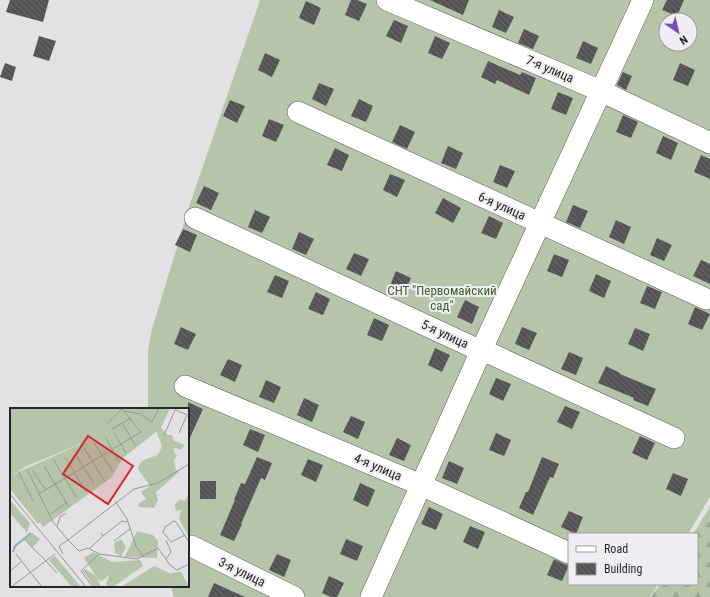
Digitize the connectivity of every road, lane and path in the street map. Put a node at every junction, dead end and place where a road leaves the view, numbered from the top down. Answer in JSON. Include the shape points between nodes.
{"nodes":[{"id":1,"x":387,"y":0,"type":"edge"},
{"id":2,"x":642,"y":0,"type":"edge"},
{"id":3,"x":601,"y":91,"type":"junction"},
{"id":4,"x":298,"y":112,"type":"dead end"},
{"id":5,"x":710,"y":143,"type":"edge"},
{"id":6,"x":195,"y":218,"type":"dead end"},
{"id":7,"x":540,"y":223,"type":"junction"},
{"id":8,"x":706,"y":299,"type":"dead end"},
{"id":9,"x":481,"y":351,"type":"junction"},
{"id":10,"x":185,"y":386,"type":"dead end"},
{"id":11,"x":674,"y":438,"type":"dead end"},
{"id":12,"x":421,"y":485,"type":"junction"},
{"id":13,"x":191,"y":546,"type":"dead end"},
{"id":14,"x":568,"y":553,"type":"edge"},
{"id":15,"x":294,"y":597,"type":"edge"},
{"id":16,"x":371,"y":597,"type":"edge"}],
"edges":[{"from":1,"to":3,"type":"street","name":"7-я улица"},
{"from":2,"to":3,"type":"street"},
{"from":3,"to":5,"type":"street","name":"7-я улица"},
{"from":3,"to":7,"type":"street"},
{"from":4,"to":7,"type":"street","name":"6-я улица"},
{"from":6,"to":9,"type":"street","name":"5-я улица"},
{"from":7,"to":8,"type":"street","name":"6-я улица"},
{"from":7,"to":9,"type":"street"},
{"from":9,"to":11,"type":"street","name":"5-я улица"},
{"from":9,"to":12,"type":"street"},
{"from":10,"to":12,"type":"street","name":"4-я улица"},
{"from":12,"to":14,"type":"street","name":"4-я улица"},
{"from":12,"to":16,"type":"street"},
{"from":13,"to":15,"type":"street","name":"3-я улица"}]}
